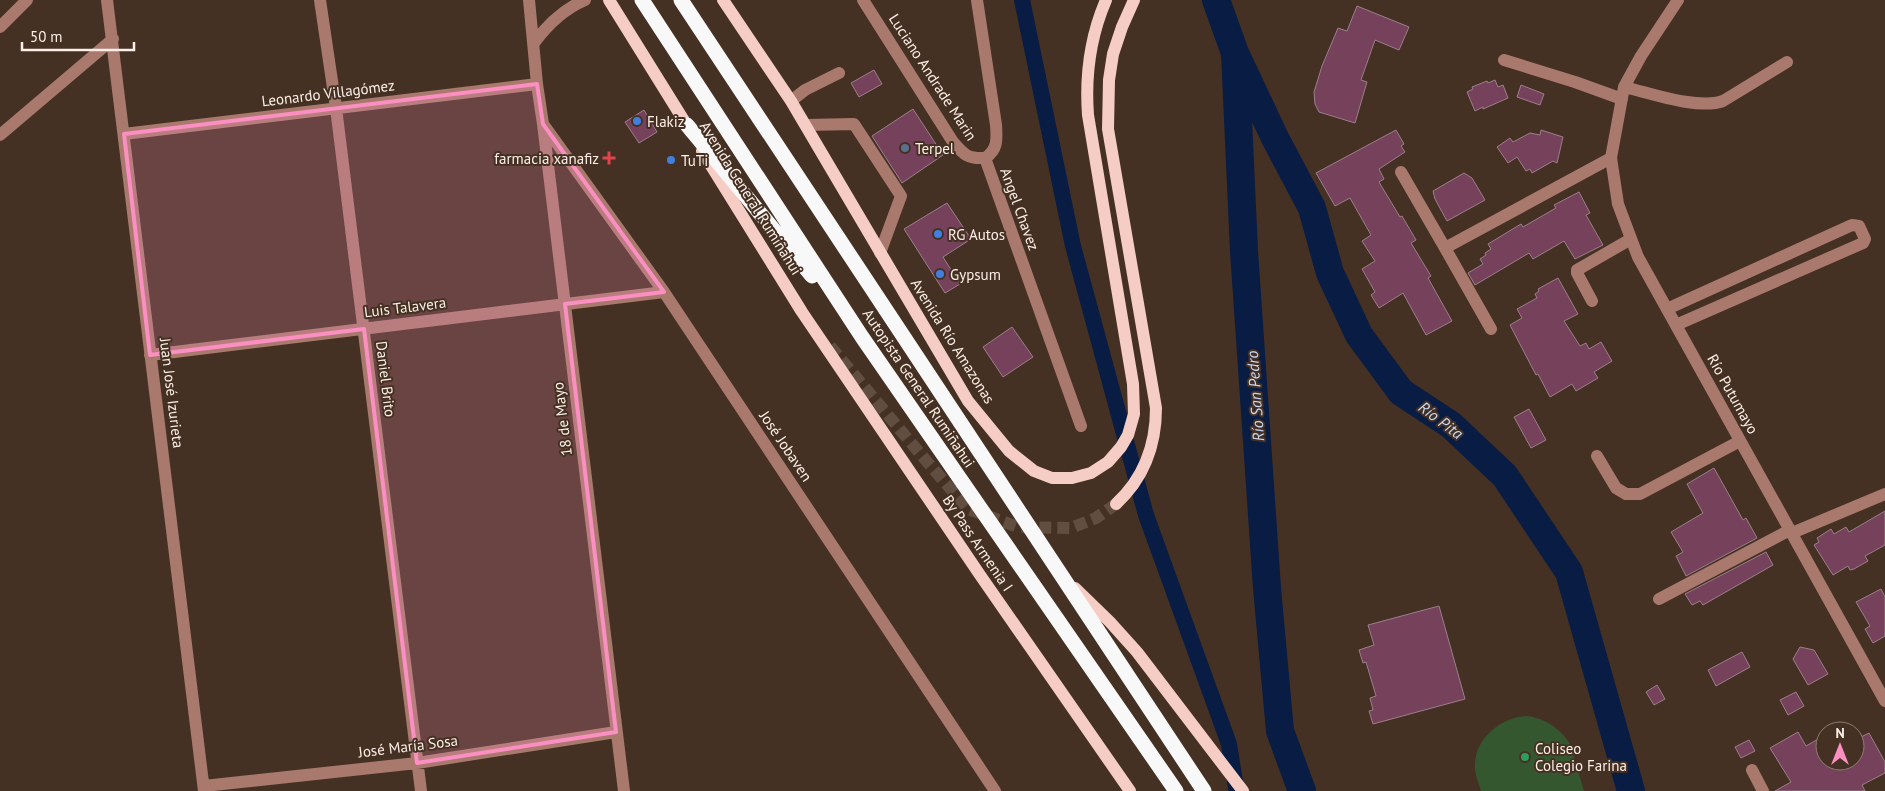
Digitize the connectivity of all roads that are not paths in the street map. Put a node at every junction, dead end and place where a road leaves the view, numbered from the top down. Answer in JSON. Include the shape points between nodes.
{"nodes":[{"id":1,"x":27,"y":0,"type":"edge"},
{"id":2,"x":107,"y":0,"type":"edge"},
{"id":3,"x":320,"y":0,"type":"edge"},
{"id":4,"x":529,"y":0,"type":"edge"},
{"id":5,"x":585,"y":0,"type":"edge"},
{"id":6,"x":609,"y":0,"type":"edge"},
{"id":7,"x":642,"y":0,"type":"edge"},
{"id":8,"x":680,"y":0,"type":"edge"},
{"id":9,"x":863,"y":0,"type":"edge"},
{"id":10,"x":977,"y":0,"type":"edge"},
{"id":11,"x":1106,"y":0,"type":"edge"},
{"id":12,"x":1134,"y":0,"type":"edge"},
{"id":13,"x":1678,"y":0,"type":"edge"},
{"id":14,"x":727,"y":2,"type":"edge"},
{"id":15,"x":0,"y":27,"type":"edge"},
{"id":16,"x":113,"y":38,"type":"junction"},
{"id":17,"x":534,"y":42,"type":"junction"},
{"id":18,"x":1504,"y":60,"type":"dead end"},
{"id":19,"x":1787,"y":62,"type":"dead end"},
{"id":20,"x":839,"y":73,"type":"dead end"},
{"id":21,"x":537,"y":84,"type":"junction"},
{"id":22,"x":1623,"y":93,"type":"junction"},
{"id":23,"x":791,"y":101,"type":"junction"},
{"id":24,"x":336,"y":108,"type":"junction"},
{"id":25,"x":543,"y":124,"type":"junction"},
{"id":26,"x":687,"y":125,"type":"junction"},
{"id":27,"x":806,"y":125,"type":"junction"},
{"id":28,"x":124,"y":134,"type":"junction"},
{"id":29,"x":0,"y":135,"type":"edge"},
{"id":30,"x":985,"y":158,"type":"junction"},
{"id":31,"x":1611,"y":158,"type":"junction"},
{"id":32,"x":1401,"y":172,"type":"dead end"},
{"id":33,"x":1631,"y":239,"type":"junction"},
{"id":34,"x":1444,"y":248,"type":"junction"},
{"id":35,"x":880,"y":254,"type":"junction"},
{"id":36,"x":1774,"y":260,"type":"junction"},
{"id":37,"x":1783,"y":278,"type":"junction"},
{"id":38,"x":664,"y":292,"type":"junction"},
{"id":39,"x":1592,"y":301,"type":"dead end"},
{"id":40,"x":565,"y":304,"type":"junction"},
{"id":41,"x":1667,"y":309,"type":"junction"},
{"id":42,"x":802,"y":312,"type":"junction"},
{"id":43,"x":1676,"y":325,"type":"junction"},
{"id":44,"x":814,"y":326,"type":"dead end"},
{"id":45,"x":364,"y":329,"type":"junction"},
{"id":46,"x":1491,"y":329,"type":"dead end"},
{"id":47,"x":862,"y":338,"type":"junction"},
{"id":48,"x":150,"y":355,"type":"junction"},
{"id":49,"x":1081,"y":426,"type":"dead end"},
{"id":50,"x":1740,"y":441,"type":"junction"},
{"id":51,"x":1597,"y":456,"type":"dead end"},
{"id":52,"x":1885,"y":494,"type":"edge"},
{"id":53,"x":1116,"y":504,"type":"tunnel mouth"},
{"id":54,"x":1791,"y":531,"type":"junction"},
{"id":55,"x":1057,"y":571,"type":"junction"},
{"id":56,"x":1659,"y":599,"type":"dead end"},
{"id":57,"x":1885,"y":701,"type":"edge"},
{"id":58,"x":616,"y":732,"type":"junction"},
{"id":59,"x":417,"y":763,"type":"junction"},
{"id":60,"x":1752,"y":770,"type":"dead end"},
{"id":61,"x":1201,"y":787,"type":"edge"},
{"id":62,"x":204,"y":789,"type":"edge"},
{"id":63,"x":421,"y":791,"type":"edge"},
{"id":64,"x":624,"y":791,"type":"edge"},
{"id":65,"x":995,"y":791,"type":"edge"},
{"id":66,"x":1130,"y":791,"type":"edge"},
{"id":67,"x":1176,"y":791,"type":"edge"},
{"id":68,"x":1243,"y":791,"type":"edge"},
{"id":69,"x":1763,"y":791,"type":"edge"}],
"edges":[{"from":1,"to":15,"type":"street"},
{"from":2,"to":16,"type":"street","name":"Juan José Izurieta"},
{"from":3,"to":24,"type":"street","name":"Daniel Brito"},
{"from":4,"to":17,"type":"street","name":"18 de Mayo"},
{"from":5,"to":17,"type":"street","via":[[554,20]]},
{"from":6,"to":26,"type":"main road","name":"Avenida General Rumiñahui"},
{"from":7,"to":47,"type":"highway","name":"Autopista General Rumiñahui"},
{"from":8,"to":55,"type":"highway","name":"Autopista General Rumiñahui"},
{"from":9,"to":30,"type":"street","name":"Luciano Andrade Marin","via":[[953,142],[966,155]]},
{"from":10,"to":30,"type":"street","name":"Angel Chavez","via":[[996,125],[996,145]]},
{"from":11,"to":35,"type":"main road","name":"Avenida Río Amazonas","via":[[1092,41],[1086,90],[1133,384],[1134,414],[1128,435],[1108,462],[1091,473],[1072,478],[1052,478],[1026,466],[968,401]]},
{"from":12,"to":53,"type":"main road","via":[[1113,54],[1108,129],[1156,408],[1154,441],[1143,470]]},
{"from":13,"to":22,"type":"street","name":"Río Putumayo","via":[[1641,56]]},
{"from":14,"to":23,"type":"main road","name":"Avenida Río Amazonas"},
{"from":16,"to":28,"type":"street","name":"Juan José Izurieta"},
{"from":16,"to":29,"type":"street"},
{"from":17,"to":21,"type":"street","name":"18 de Mayo"},
{"from":18,"to":22,"type":"street"},
{"from":19,"to":22,"type":"street","via":[[1723,101],[1714,103]]},
{"from":20,"to":23,"type":"street"},
{"from":21,"to":24,"type":"street","name":"Leonardo Villagómez"},
{"from":21,"to":25,"type":"street","name":"18 de Mayo"},
{"from":22,"to":31,"type":"street","name":"Río Putumayo"},
{"from":23,"to":27,"type":"main road","name":"Avenida Río Amazonas"},
{"from":24,"to":28,"type":"street","name":"Leonardo Villagómez"},
{"from":24,"to":45,"type":"street","name":"Daniel Brito"},
{"from":25,"to":38,"type":"street","name":"José Jobaven"},
{"from":25,"to":40,"type":"street","name":"18 de Mayo"},
{"from":26,"to":42,"type":"main road","name":"Avenida General Rumiñahui"},
{"from":26,"to":47,"type":"highway"},
{"from":27,"to":35,"type":"main road","name":"Avenida Río Amazonas"},
{"from":27,"to":35,"type":"street","via":[[854,124],[901,196]]},
{"from":28,"to":48,"type":"street","name":"Juan José Izurieta"},
{"from":30,"to":49,"type":"street","name":"Angel Chavez"},
{"from":31,"to":33,"type":"street","name":"Río Putumayo","via":[[1618,204]]},
{"from":31,"to":34,"type":"street"},
{"from":32,"to":34,"type":"street"},
{"from":33,"to":39,"type":"street","via":[[1577,270]]},
{"from":33,"to":41,"type":"street","name":"Río Putumayo"},
{"from":34,"to":46,"type":"street"},
{"from":36,"to":37,"type":"street"},
{"from":36,"to":37,"type":"street","via":[[1852,225],[1858,226],[1864,242]]},
{"from":36,"to":41,"type":"street"},
{"from":37,"to":43,"type":"street"},
{"from":38,"to":40,"type":"street","name":"Luis Talavera"},
{"from":38,"to":65,"type":"street","name":"José Jobaven"},
{"from":40,"to":45,"type":"street","name":"Luis Talavera"},
{"from":40,"to":58,"type":"street","name":"18 de Mayo"},
{"from":41,"to":43,"type":"street","name":"Río Putumayo"},
{"from":42,"to":44,"type":"main road"},
{"from":42,"to":66,"type":"main road","name":"By Pass Armenia I"},
{"from":43,"to":50,"type":"street","name":"Río Putumayo"},
{"from":45,"to":48,"type":"street","name":"Luis Talavera"},
{"from":45,"to":59,"type":"street","name":"Daniel Brito"},
{"from":47,"to":67,"type":"highway","name":"Autopista General Rumiñahui"},
{"from":48,"to":62,"type":"street","name":"Juan José Izurieta"},
{"from":50,"to":51,"type":"street","via":[[1640,494],[1626,494],[1616,488]]},
{"from":50,"to":54,"type":"street","name":"Río Putumayo"},
{"from":52,"to":54,"type":"street"},
{"from":54,"to":56,"type":"street"},
{"from":54,"to":57,"type":"street","name":"Río Putumayo"},
{"from":55,"to":61,"type":"highway","name":"Autopista General Rumiñahui"},
{"from":55,"to":68,"type":"main road","via":[[1137,652]]},
{"from":58,"to":59,"type":"street","name":"José María Sosa"},
{"from":58,"to":64,"type":"street","name":"18 de Mayo"},
{"from":59,"to":62,"type":"street","name":"José María Sosa"},
{"from":59,"to":63,"type":"street","name":"Daniel Brito"},
{"from":60,"to":69,"type":"street"}]}
